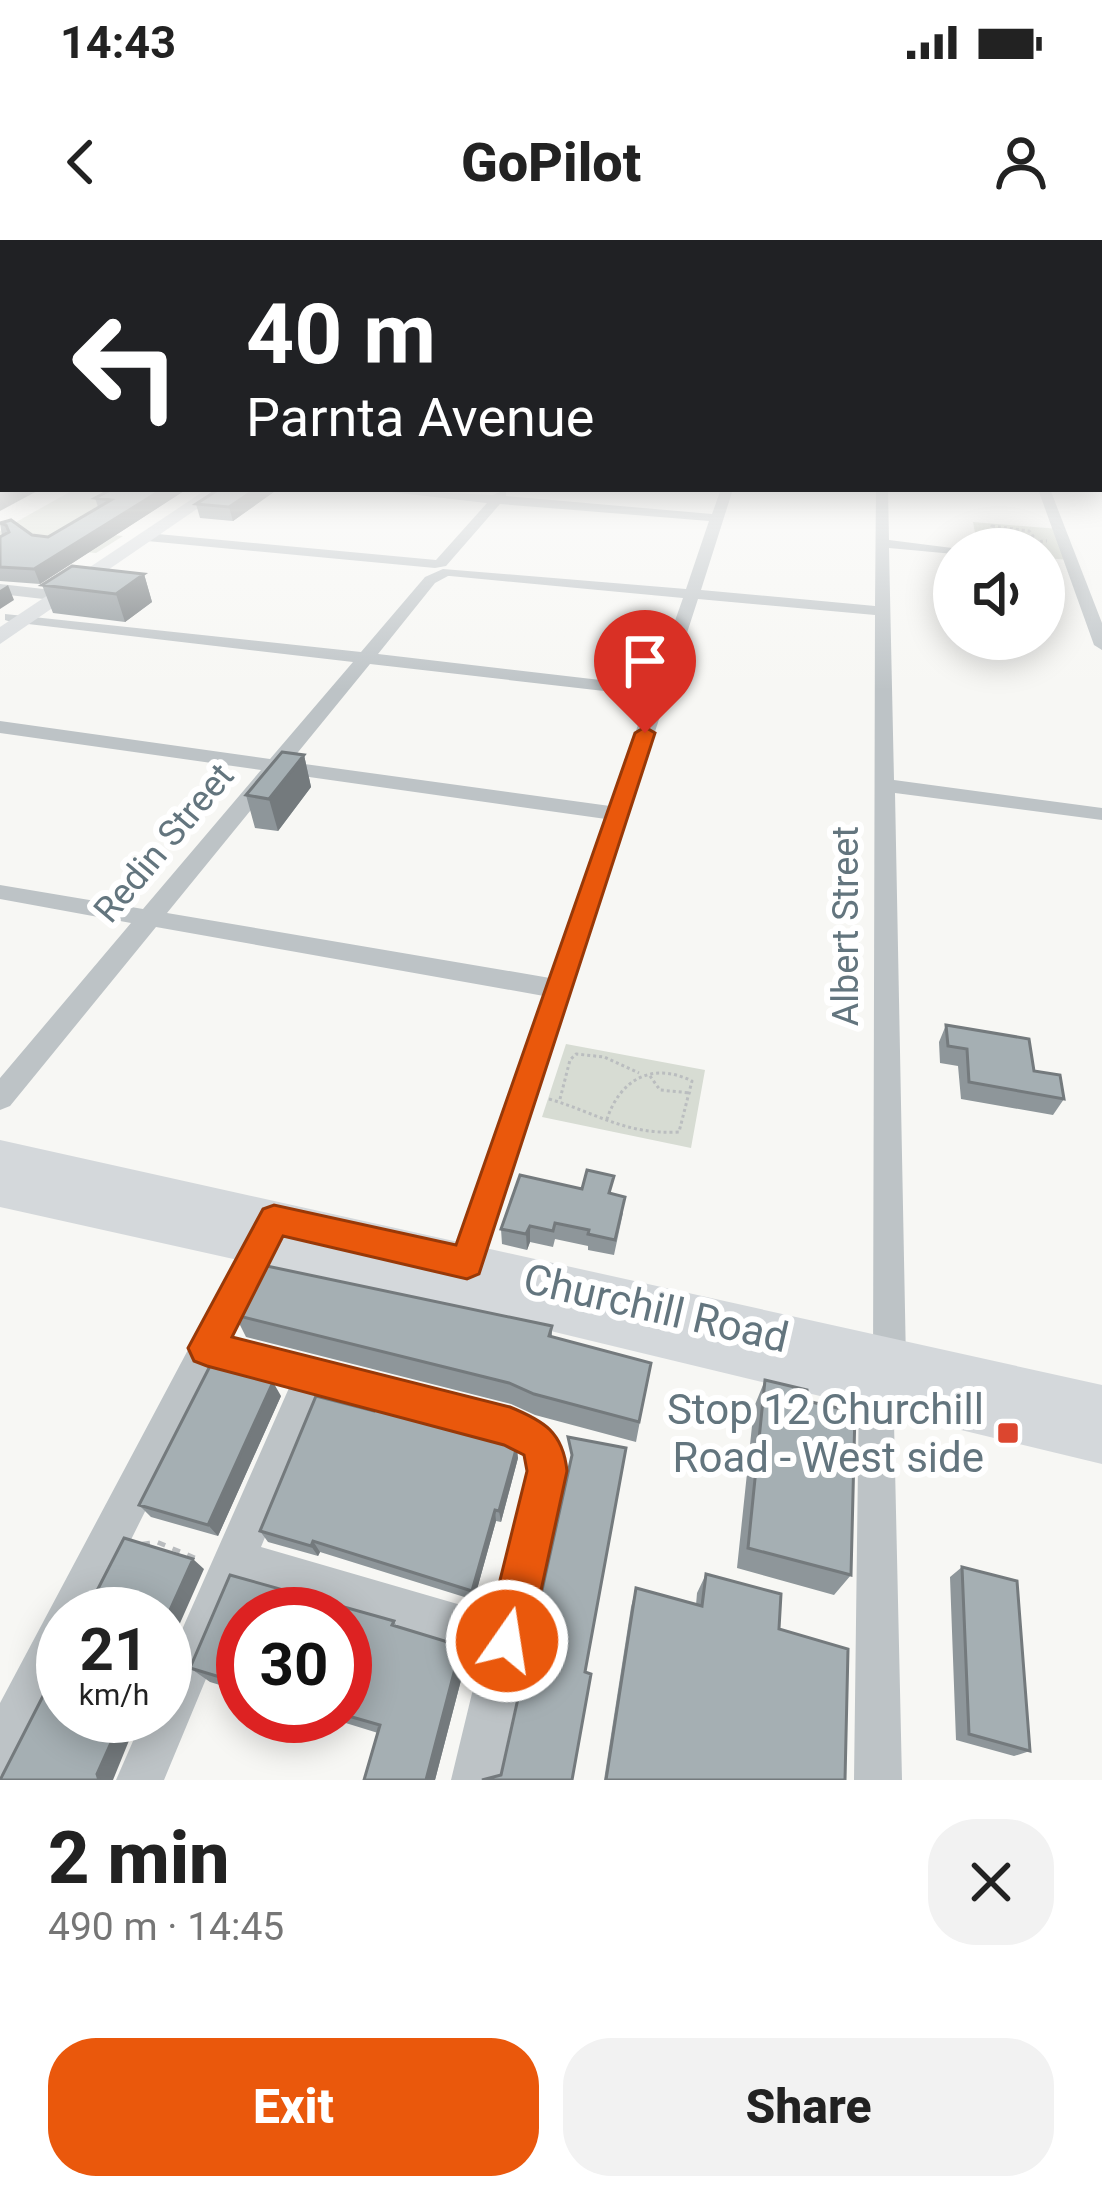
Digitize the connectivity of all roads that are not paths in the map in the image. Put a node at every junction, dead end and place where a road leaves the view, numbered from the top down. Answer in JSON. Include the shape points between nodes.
{"nodes":[{"id":1,"x":123,"y":546,"type":"edge"},
{"id":2,"x":144,"y":546,"type":"edge"},
{"id":3,"x":220,"y":546,"type":"edge"},
{"id":4,"x":459,"y":546,"type":"edge"},
{"id":5,"x":708,"y":546,"type":"edge"},
{"id":6,"x":881,"y":546,"type":"edge"},
{"id":7,"x":1071,"y":546,"type":"edge"},
{"id":8,"x":441,"y":568,"type":"junction"},
{"id":9,"x":0,"y":589,"type":"edge"},
{"id":10,"x":692,"y":592,"type":"junction"},
{"id":11,"x":53,"y":595,"type":"junction"},
{"id":12,"x":882,"y":611,"type":"junction"},
{"id":13,"x":9,"y":624,"type":"edge"},
{"id":14,"x":1102,"y":645,"type":"edge"},
{"id":15,"x":364,"y":659,"type":"junction"},
{"id":16,"x":658,"y":692,"type":"junction"},
{"id":17,"x":0,"y":727,"type":"edge"},
{"id":18,"x":276,"y":766,"type":"junction"},
{"id":19,"x":884,"y":784,"type":"junction"},
{"id":20,"x":618,"y":814,"type":"junction"},
{"id":21,"x":1102,"y":814,"type":"edge"},
{"id":22,"x":0,"y":892,"type":"edge"},
{"id":23,"x":149,"y":918,"type":"junction"},
{"id":24,"x":559,"y":989,"type":"junction"},
{"id":25,"x":0,"y":1098,"type":"edge"},
{"id":26,"x":0,"y":1157,"type":"edge"},
{"id":27,"x":0,"y":1189,"type":"edge"},
{"id":28,"x":267,"y":1233,"type":"junction"},
{"id":29,"x":463,"y":1276,"type":"junction"},
{"id":30,"x":207,"y":1348,"type":"junction"},
{"id":31,"x":883,"y":1374,"type":"junction"},
{"id":32,"x":313,"y":1376,"type":"junction"},
{"id":33,"x":1102,"y":1410,"type":"edge"},
{"id":34,"x":1102,"y":1438,"type":"edge"},
{"id":35,"x":219,"y":1563,"type":"junction"},
{"id":36,"x":85,"y":1587,"type":"edge"},
{"id":37,"x":507,"y":1641,"type":"junction"},
{"id":38,"x":36,"y":1682,"type":"edge"},
{"id":39,"x":0,"y":1753,"type":"edge"},
{"id":40,"x":140,"y":1780,"type":"edge"},
{"id":41,"x":475,"y":1780,"type":"edge"},
{"id":42,"x":878,"y":1780,"type":"edge"}],
"edges":[{"from":1,"to":11,"type":"main road"},
{"from":2,"to":11,"type":"main road"},
{"from":3,"to":8,"type":"street"},
{"from":4,"to":8,"type":"street","name":"Redin Street"},
{"from":5,"to":10,"type":"street"},
{"from":6,"to":12,"type":"street","name":"Albert Street"},
{"from":7,"to":14,"type":"street"},
{"from":8,"to":10,"type":"street"},
{"from":8,"to":15,"type":"street","name":"Redin Street"},
{"from":9,"to":11,"type":"street"},
{"from":10,"to":12,"type":"street"},
{"from":10,"to":16,"type":"street"},
{"from":11,"to":13,"type":"main road"},
{"from":12,"to":19,"type":"street","name":"Albert Street"},
{"from":13,"to":15,"type":"street"},
{"from":15,"to":16,"type":"street"},
{"from":15,"to":18,"type":"street","name":"Redin Street"},
{"from":16,"to":20,"type":"street"},
{"from":17,"to":18,"type":"street"},
{"from":18,"to":20,"type":"street"},
{"from":18,"to":23,"type":"street","name":"Redin Street"},
{"from":19,"to":21,"type":"street"},
{"from":19,"to":31,"type":"street","name":"Albert Street"},
{"from":20,"to":24,"type":"street"},
{"from":22,"to":23,"type":"street"},
{"from":23,"to":24,"type":"street"},
{"from":23,"to":25,"type":"street","name":"Redin Street"},
{"from":24,"to":29,"type":"street"},
{"from":26,"to":28,"type":"main road","name":"Churchill Road"},
{"from":27,"to":28,"type":"main road","name":"Churchill Road"},
{"from":28,"to":29,"type":"main road","name":"Churchill Road"},
{"from":28,"to":30,"type":"street"},
{"from":29,"to":31,"type":"main road","name":"Churchill Road"},
{"from":30,"to":32,"type":"street"},
{"from":30,"to":36,"type":"street"},
{"from":31,"to":33,"type":"main road","name":"Churchill Road"},
{"from":31,"to":34,"type":"main road","name":"Churchill Road"},
{"from":31,"to":42,"type":"street","name":"Albert Street"},
{"from":32,"to":35,"type":"street"},
{"from":32,"to":37,"type":"street","via":[[510,1426],[538,1441],[547,1471]]},
{"from":35,"to":37,"type":"street"},
{"from":35,"to":40,"type":"street"},
{"from":37,"to":41,"type":"street"},
{"from":38,"to":39,"type":"street"}]}
